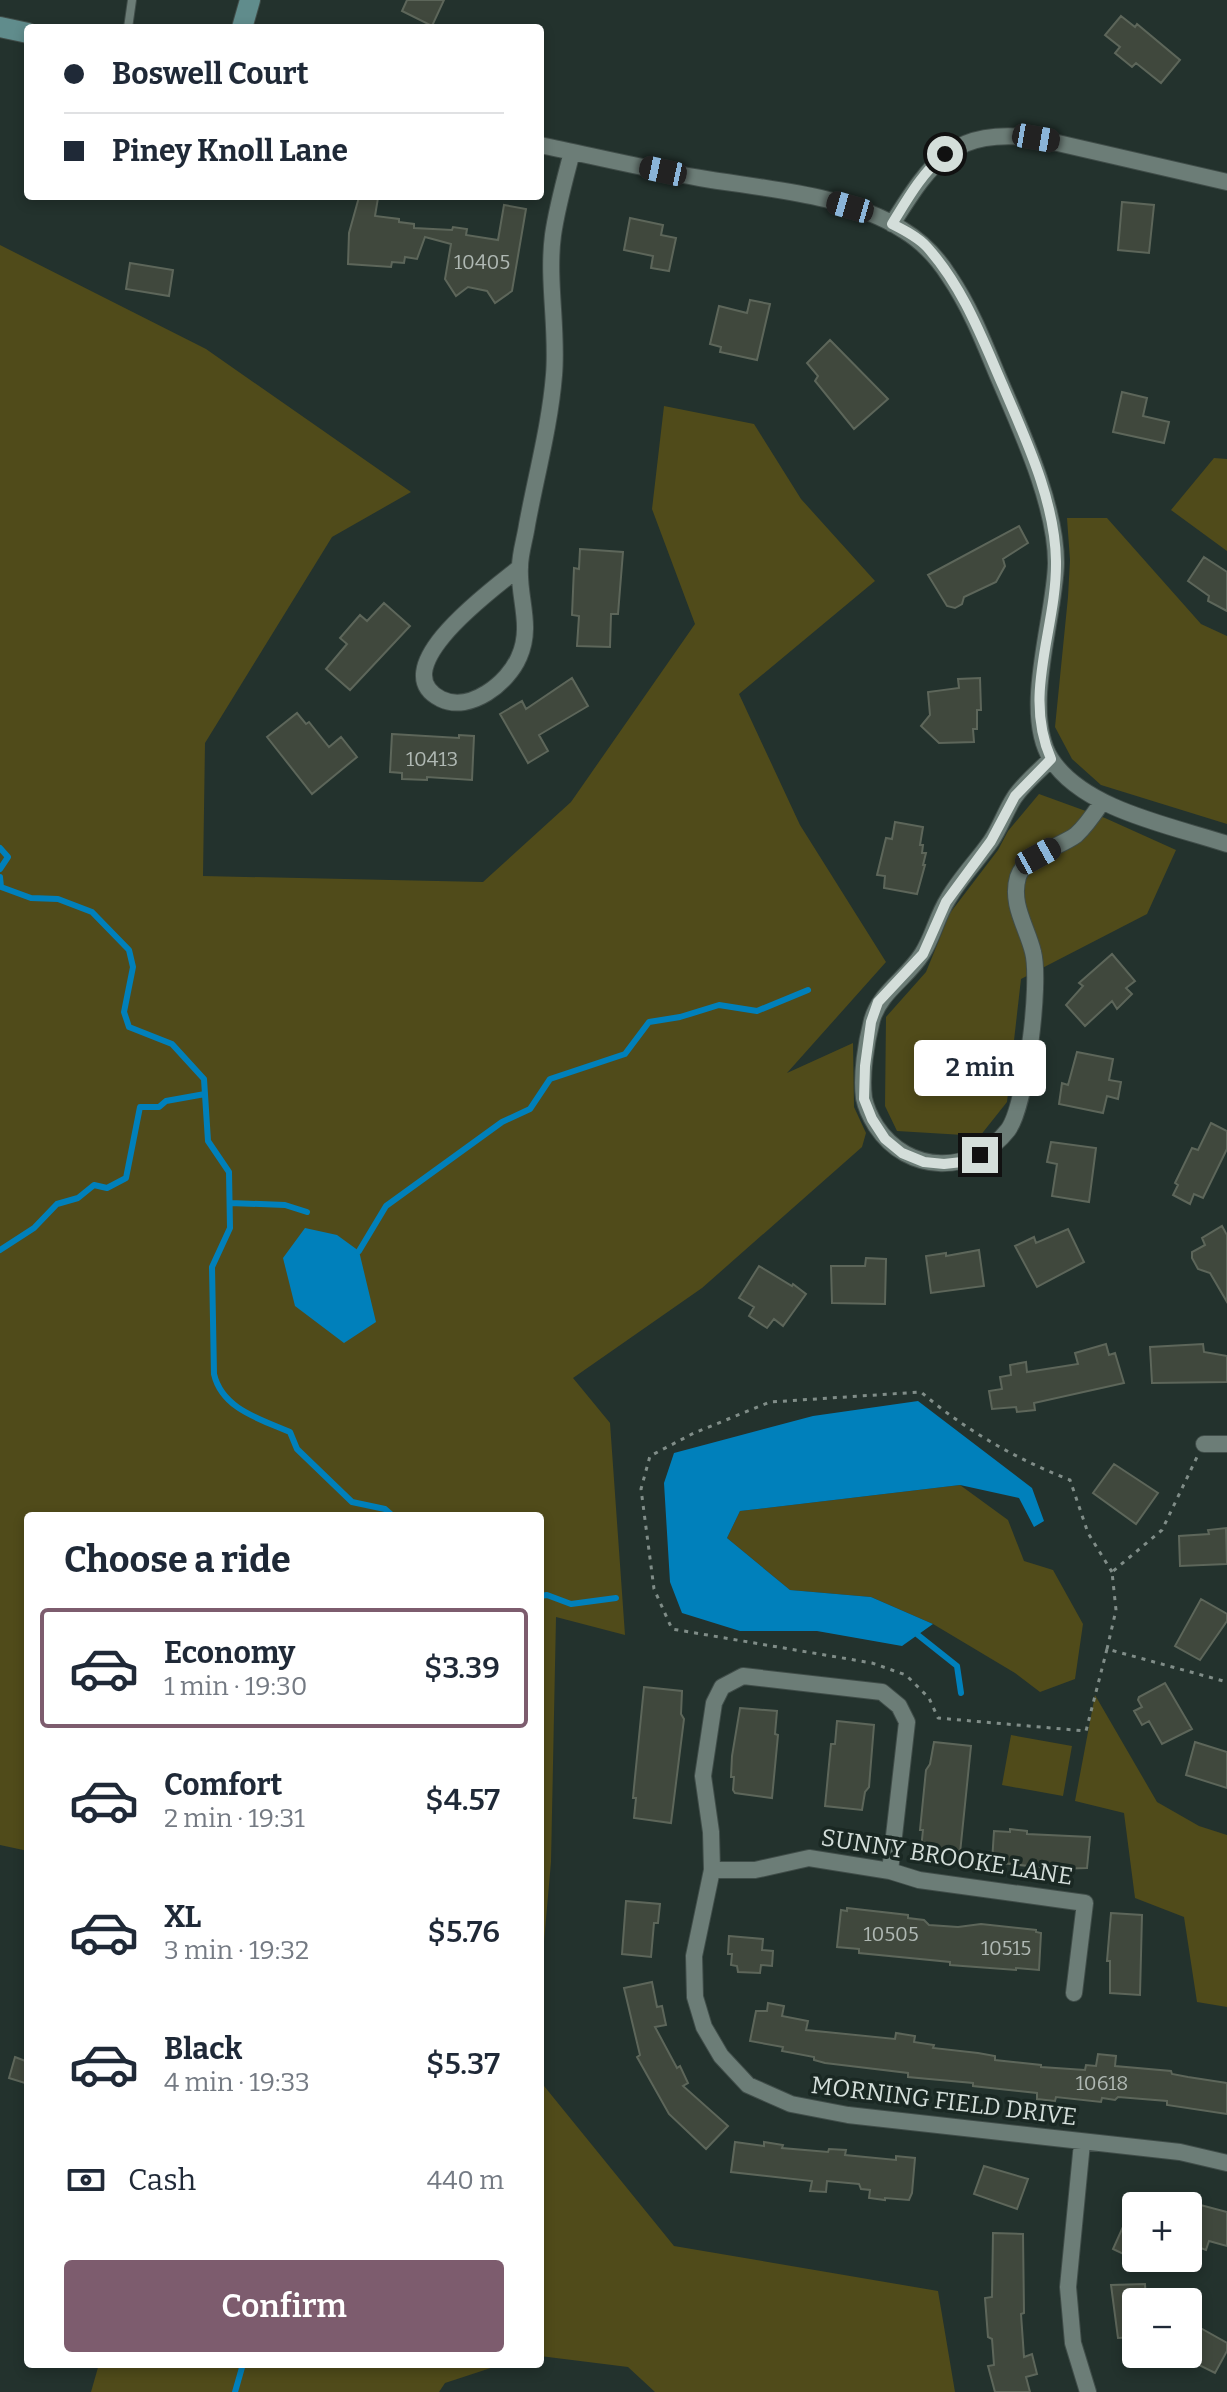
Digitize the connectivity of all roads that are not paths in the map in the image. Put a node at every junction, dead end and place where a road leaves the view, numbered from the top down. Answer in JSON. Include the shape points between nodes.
{"nodes":[{"id":1,"x":132,"y":0,"type":"edge"},
{"id":2,"x":250,"y":0,"type":"edge"},
{"id":3,"x":129,"y":24,"type":"edge"},
{"id":4,"x":243,"y":24,"type":"edge"},
{"id":5,"x":0,"y":27,"type":"edge"},
{"id":6,"x":24,"y":32,"type":"edge"},
{"id":7,"x":544,"y":146,"type":"edge"},
{"id":8,"x":572,"y":152,"type":"junction"},
{"id":9,"x":1227,"y":182,"type":"edge"},
{"id":10,"x":892,"y":224,"type":"junction"},
{"id":11,"x":519,"y":568,"type":"junction"},
{"id":12,"x":1051,"y":759,"type":"junction"},
{"id":13,"x":1102,"y":802,"type":"junction"},
{"id":14,"x":1227,"y":844,"type":"edge"},
{"id":15,"x":1204,"y":1444,"type":"road end"},
{"id":16,"x":1227,"y":1444,"type":"edge"},
{"id":17,"x":712,"y":1870,"type":"junction"},
{"id":18,"x":890,"y":1871,"type":"junction"},
{"id":19,"x":1074,"y":1993,"type":"dead end"},
{"id":20,"x":1082,"y":2143,"type":"junction"},
{"id":21,"x":1227,"y":2163,"type":"edge"},
{"id":22,"x":1088,"y":2392,"type":"edge"}],
"edges":[{"from":1,"to":3,"type":"lane"},
{"from":2,"to":4,"type":"main road"},
{"from":5,"to":6,"type":"main road"},
{"from":7,"to":8,"type":"street"},
{"from":8,"to":10,"type":"street","via":[[826,200]]},
{"from":8,"to":11,"type":"street","via":[[553,237],[554,374]]},
{"from":9,"to":10,"type":"street","via":[[1067,144],[1008,135],[983,138],[963,144],[932,165]]},
{"from":10,"to":12,"type":"street","via":[[925,245],[969,308],[1049,509],[1056,559],[1054,600],[1038,710]]},
{"from":11,"to":11,"type":"street","via":[[526,636],[519,659],[484,694],[464,703],[437,697],[425,673],[440,639],[467,609]]},
{"from":12,"to":13,"type":"street"},
{"from":12,"to":13,"type":"street","via":[[1015,796],[991,841],[946,902],[923,954],[878,1002],[871,1022],[864,1099],[885,1139],[902,1153],[924,1162],[962,1162],[980,1155],[1010,1127],[1025,1075],[1036,975],[1016,896],[1018,877],[1023,867],[1085,827]]},
{"from":13,"to":14,"type":"street"},
{"from":15,"to":16,"type":"street"},
{"from":17,"to":18,"type":"street","name":"SUNNY BROOKE LANE","via":[[755,1870],[809,1858]]},
{"from":17,"to":18,"type":"street","name":"MORNING FIELD DRIVE","via":[[703,1776],[714,1703],[722,1687],[743,1676],[882,1692],[899,1706],[907,1722]]},
{"from":17,"to":20,"type":"street","name":"MORNING FIELD DRIVE","via":[[694,1956],[695,1997],[721,2056],[748,2085],[791,2104],[848,2115]]},
{"from":18,"to":19,"type":"street","name":"SUNNY BROOKE LANE","via":[[919,1880],[1085,1903]]},
{"from":20,"to":21,"type":"street","name":"MORNING FIELD DRIVE","via":[[1180,2152]]},
{"from":20,"to":22,"type":"street","via":[[1068,2287],[1073,2343]]}]}
